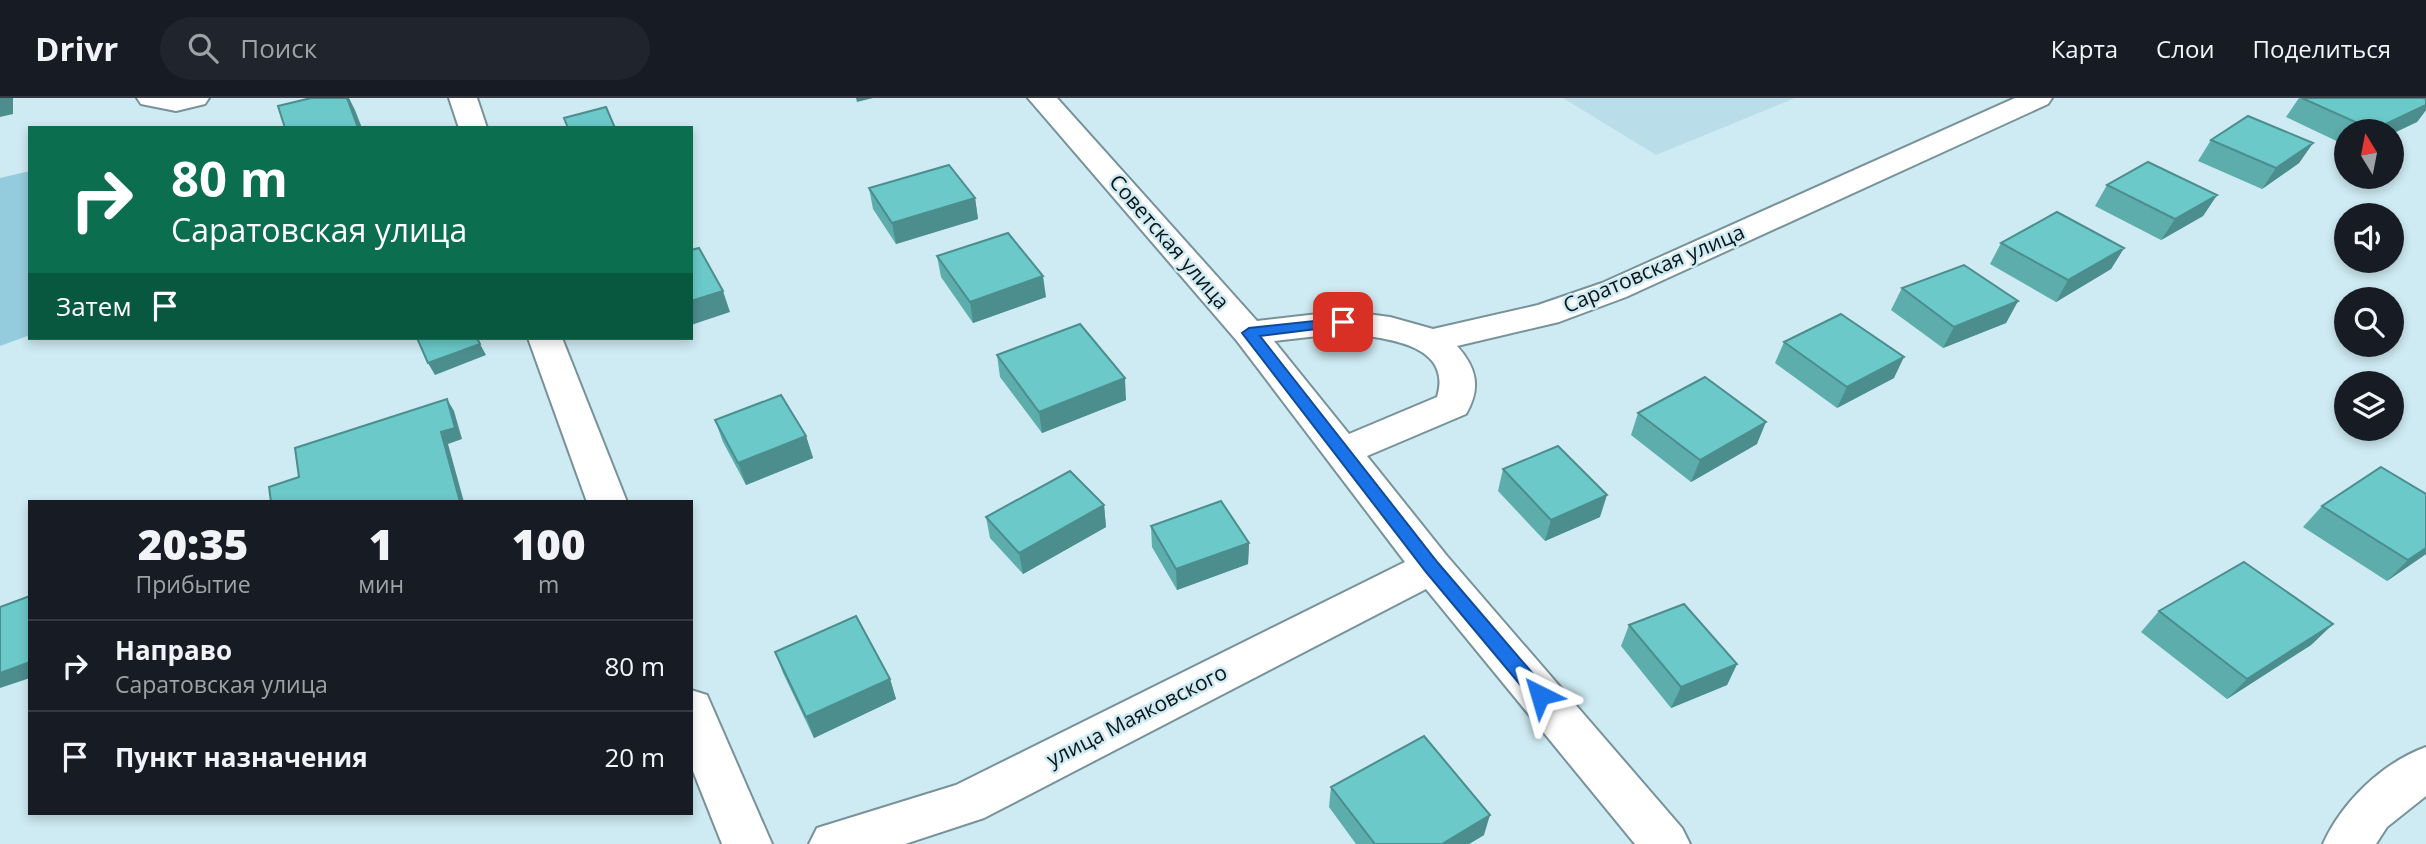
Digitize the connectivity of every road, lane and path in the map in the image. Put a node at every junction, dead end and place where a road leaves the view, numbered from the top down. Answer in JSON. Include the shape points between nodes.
{"nodes":[{"id":1,"x":151,"y":98,"type":"edge"},
{"id":2,"x":195,"y":98,"type":"edge"},
{"id":3,"x":463,"y":98,"type":"edge"},
{"id":4,"x":1042,"y":98,"type":"edge"},
{"id":5,"x":2038,"y":98,"type":"edge"},
{"id":6,"x":472,"y":126,"type":"edge"},
{"id":7,"x":1249,"y":333,"type":"junction"},
{"id":8,"x":546,"y":340,"type":"edge"},
{"id":9,"x":1432,"y":341,"type":"junction"},
{"id":10,"x":1344,"y":451,"type":"junction"},
{"id":11,"x":606,"y":500,"type":"edge"},
{"id":12,"x":1432,"y":567,"type":"junction"},
{"id":13,"x":693,"y":714,"type":"edge"},
{"id":14,"x":2426,"y":768,"type":"edge"},
{"id":15,"x":747,"y":844,"type":"edge"},
{"id":16,"x":834,"y":844,"type":"edge"},
{"id":17,"x":1665,"y":844,"type":"edge"},
{"id":18,"x":2348,"y":844,"type":"edge"}],
"edges":[{"from":1,"to":2,"type":"street","via":[[176,103]]},
{"from":3,"to":6,"type":"street"},
{"from":4,"to":7,"type":"street","name":"Советская улица"},
{"from":5,"to":9,"type":"street","name":"Саратовская улица","via":[[1614,290],[1547,314]]},
{"from":7,"to":9,"type":"street","via":[[1343,322],[1390,328]]},
{"from":7,"to":10,"type":"street","name":"Советская улица"},
{"from":8,"to":11,"type":"street"},
{"from":9,"to":10,"type":"street","via":[[1453,363],[1461,385],[1453,405]]},
{"from":10,"to":12,"type":"street","name":"Советская улица"},
{"from":12,"to":16,"type":"street","name":"улица Маяковского","via":[[967,803]]},
{"from":12,"to":17,"type":"street","name":"Советская улица"},
{"from":13,"to":15,"type":"street"},
{"from":14,"to":18,"type":"street","via":[[2370,812]]}]}
